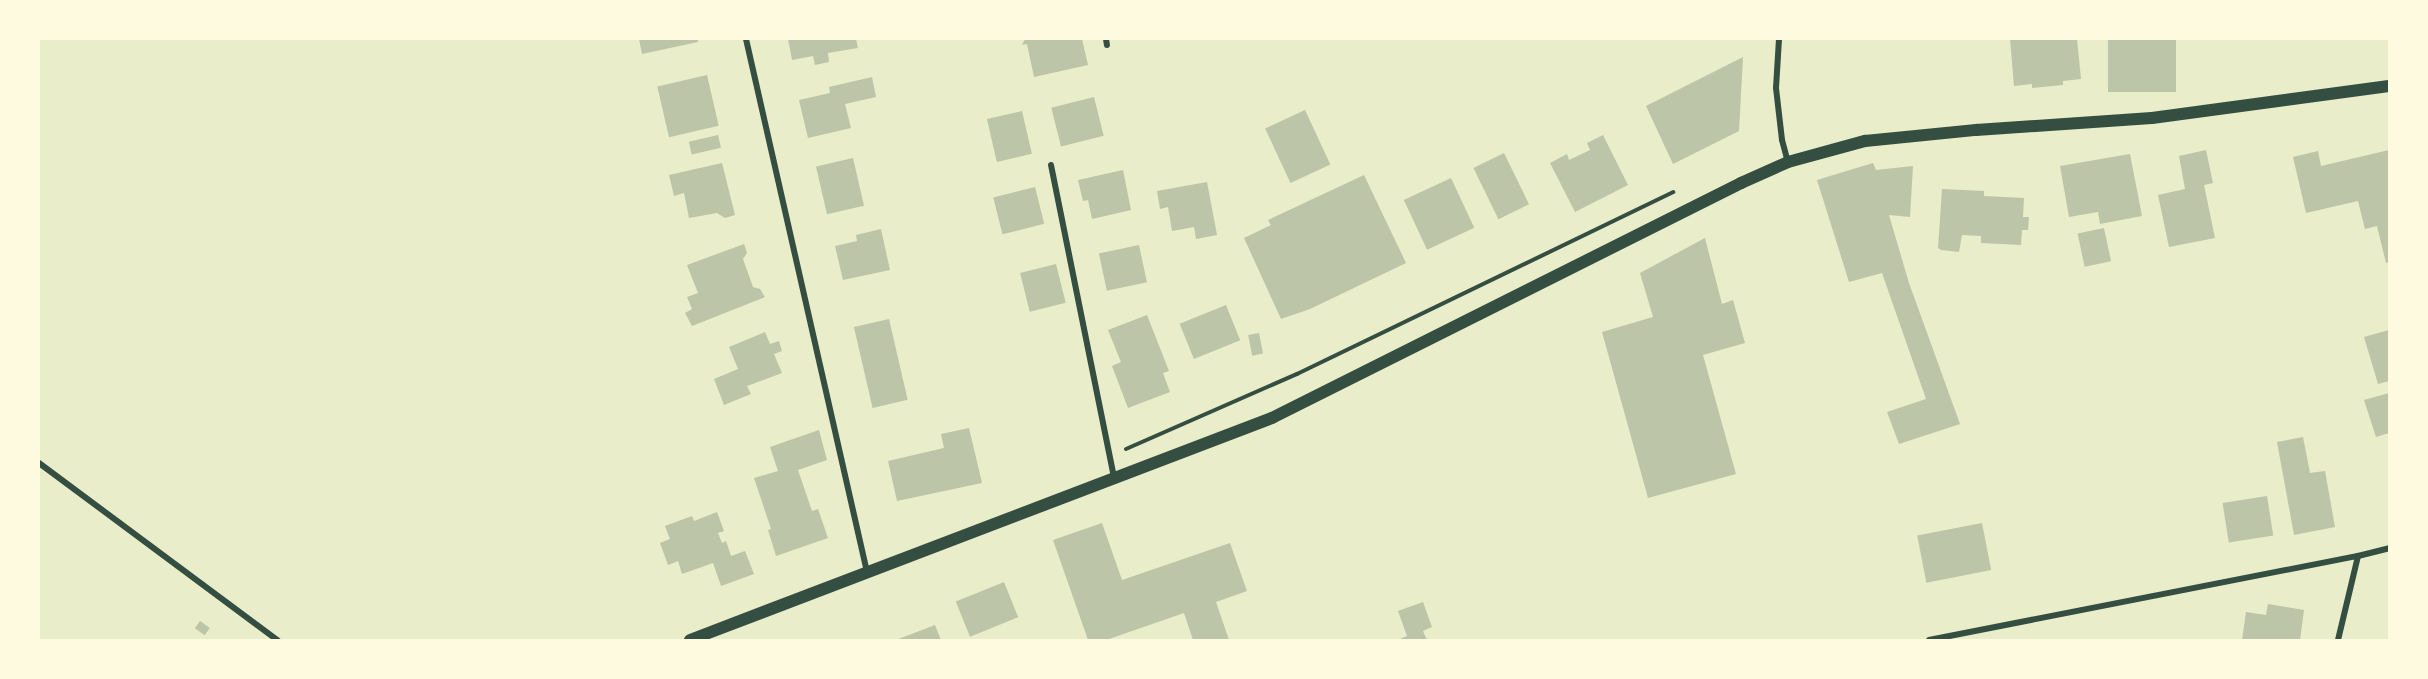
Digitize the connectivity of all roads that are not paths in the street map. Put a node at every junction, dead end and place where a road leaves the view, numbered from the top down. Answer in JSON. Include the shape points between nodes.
{"nodes":[{"id":1,"x":746,"y":39,"type":"edge"},
{"id":2,"x":1779,"y":39,"type":"edge"},
{"id":3,"x":2389,"y":86,"type":"edge"},
{"id":4,"x":1788,"y":162,"type":"junction"},
{"id":5,"x":1050,"y":165,"type":"dead end"},
{"id":6,"x":39,"y":463,"type":"edge"},
{"id":7,"x":1114,"y":478,"type":"junction"},
{"id":8,"x":2389,"y":548,"type":"edge"},
{"id":9,"x":2358,"y":556,"type":"junction"},
{"id":10,"x":867,"y":572,"type":"junction"},
{"id":11,"x":277,"y":640,"type":"edge"},
{"id":12,"x":690,"y":640,"type":"edge"},
{"id":13,"x":1929,"y":640,"type":"edge"},
{"id":14,"x":2338,"y":640,"type":"edge"}],
"edges":[{"from":1,"to":10,"type":"street"},
{"from":2,"to":4,"type":"street","via":[[1776,88]]},
{"from":3,"to":4,"type":"main road","via":[[2152,118],[1865,141]]},
{"from":4,"to":7,"type":"main road","via":[[1272,418]]},
{"from":5,"to":7,"type":"street"},
{"from":6,"to":11,"type":"street"},
{"from":7,"to":10,"type":"main road"},
{"from":8,"to":9,"type":"street"},
{"from":9,"to":13,"type":"street"},
{"from":9,"to":14,"type":"street"},
{"from":10,"to":12,"type":"main road"}]}
